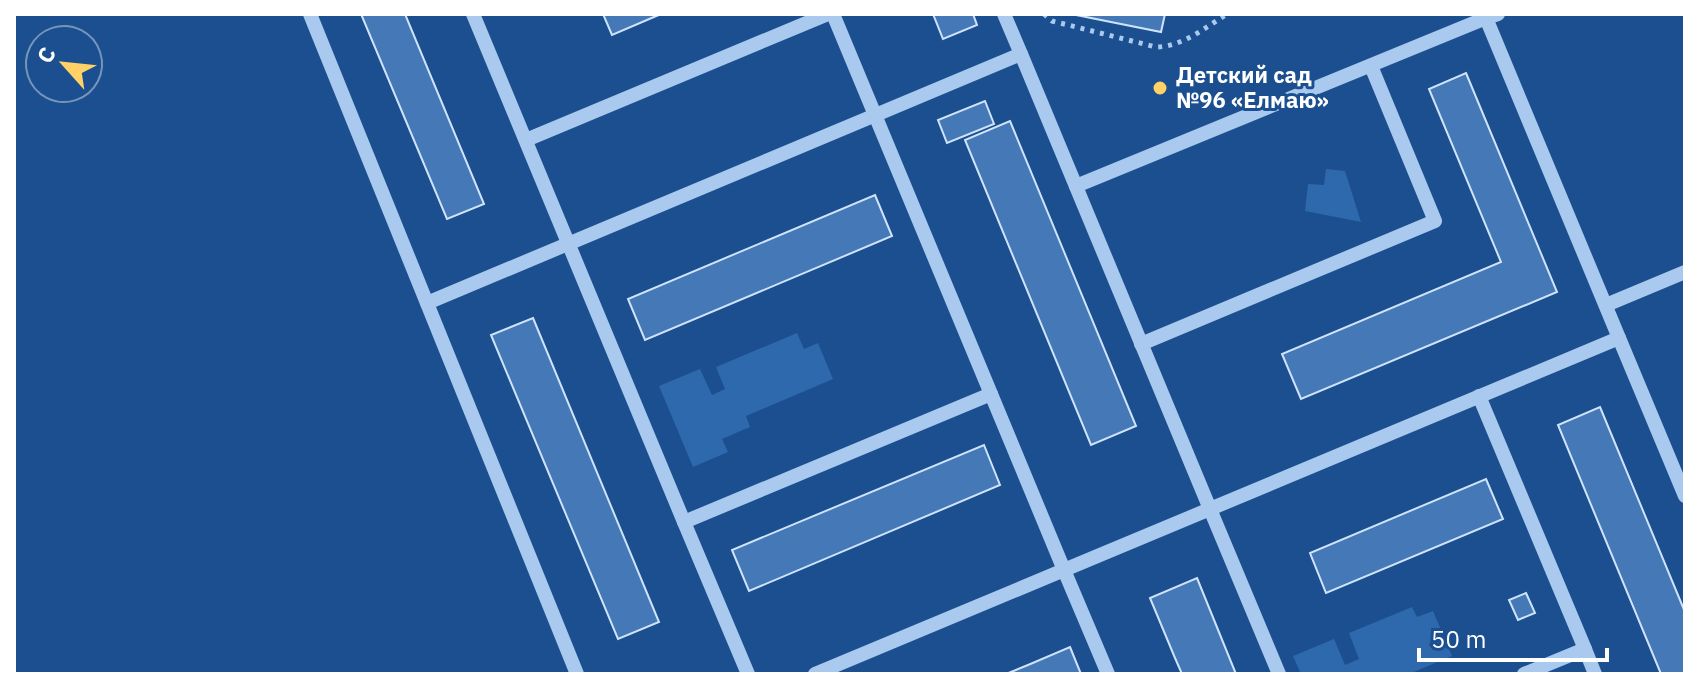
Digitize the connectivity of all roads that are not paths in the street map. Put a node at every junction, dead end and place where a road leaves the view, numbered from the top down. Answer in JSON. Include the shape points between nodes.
{"nodes":[{"id":1,"x":310,"y":14,"type":"edge"},
{"id":2,"x":473,"y":14,"type":"edge"},
{"id":3,"x":830,"y":14,"type":"edge"},
{"id":4,"x":1004,"y":14,"type":"edge"},
{"id":5,"x":1490,"y":15,"type":"edge"},
{"id":6,"x":1021,"y":54,"type":"junction"},
{"id":7,"x":1371,"y":66,"type":"junction"},
{"id":8,"x":875,"y":115,"type":"junction"},
{"id":9,"x":526,"y":140,"type":"junction"},
{"id":10,"x":1076,"y":186,"type":"junction"},
{"id":11,"x":568,"y":243,"type":"junction"},
{"id":12,"x":1685,"y":272,"type":"edge"},
{"id":13,"x":427,"y":303,"type":"junction"},
{"id":14,"x":1606,"y":305,"type":"junction"},
{"id":15,"x":1619,"y":338,"type":"junction"},
{"id":16,"x":1141,"y":344,"type":"junction"},
{"id":17,"x":991,"y":394,"type":"junction"},
{"id":18,"x":1479,"y":396,"type":"junction"},
{"id":19,"x":1685,"y":496,"type":"edge"},
{"id":20,"x":1210,"y":509,"type":"junction"},
{"id":21,"x":684,"y":522,"type":"junction"},
{"id":22,"x":1064,"y":570,"type":"junction"},
{"id":23,"x":1585,"y":649,"type":"junction"},
{"id":24,"x":577,"y":674,"type":"edge"},
{"id":25,"x":748,"y":674,"type":"edge"},
{"id":26,"x":815,"y":674,"type":"edge"},
{"id":27,"x":1108,"y":674,"type":"edge"},
{"id":28,"x":1279,"y":674,"type":"edge"},
{"id":29,"x":1524,"y":674,"type":"edge"},
{"id":30,"x":1595,"y":674,"type":"edge"}],
"edges":[{"from":1,"to":13,"type":"street"},
{"from":2,"to":9,"type":"street"},
{"from":3,"to":8,"type":"street"},
{"from":3,"to":9,"type":"street"},
{"from":4,"to":6,"type":"street"},
{"from":5,"to":7,"type":"street"},
{"from":5,"to":14,"type":"street"},
{"from":6,"to":8,"type":"street"},
{"from":6,"to":10,"type":"street"},
{"from":7,"to":10,"type":"street"},
{"from":7,"to":16,"type":"street","via":[[1435,221]]},
{"from":8,"to":11,"type":"street"},
{"from":8,"to":17,"type":"street"},
{"from":9,"to":11,"type":"street"},
{"from":10,"to":16,"type":"street"},
{"from":11,"to":13,"type":"street"},
{"from":11,"to":21,"type":"street"},
{"from":12,"to":14,"type":"street"},
{"from":13,"to":24,"type":"street"},
{"from":14,"to":15,"type":"street"},
{"from":15,"to":18,"type":"street"},
{"from":15,"to":19,"type":"street"},
{"from":16,"to":20,"type":"street"},
{"from":17,"to":21,"type":"street"},
{"from":17,"to":22,"type":"street"},
{"from":18,"to":20,"type":"street"},
{"from":18,"to":23,"type":"street"},
{"from":20,"to":22,"type":"street"},
{"from":20,"to":28,"type":"street"},
{"from":21,"to":25,"type":"street"},
{"from":22,"to":26,"type":"street"},
{"from":22,"to":27,"type":"street"},
{"from":23,"to":29,"type":"street"},
{"from":23,"to":30,"type":"street"}]}
